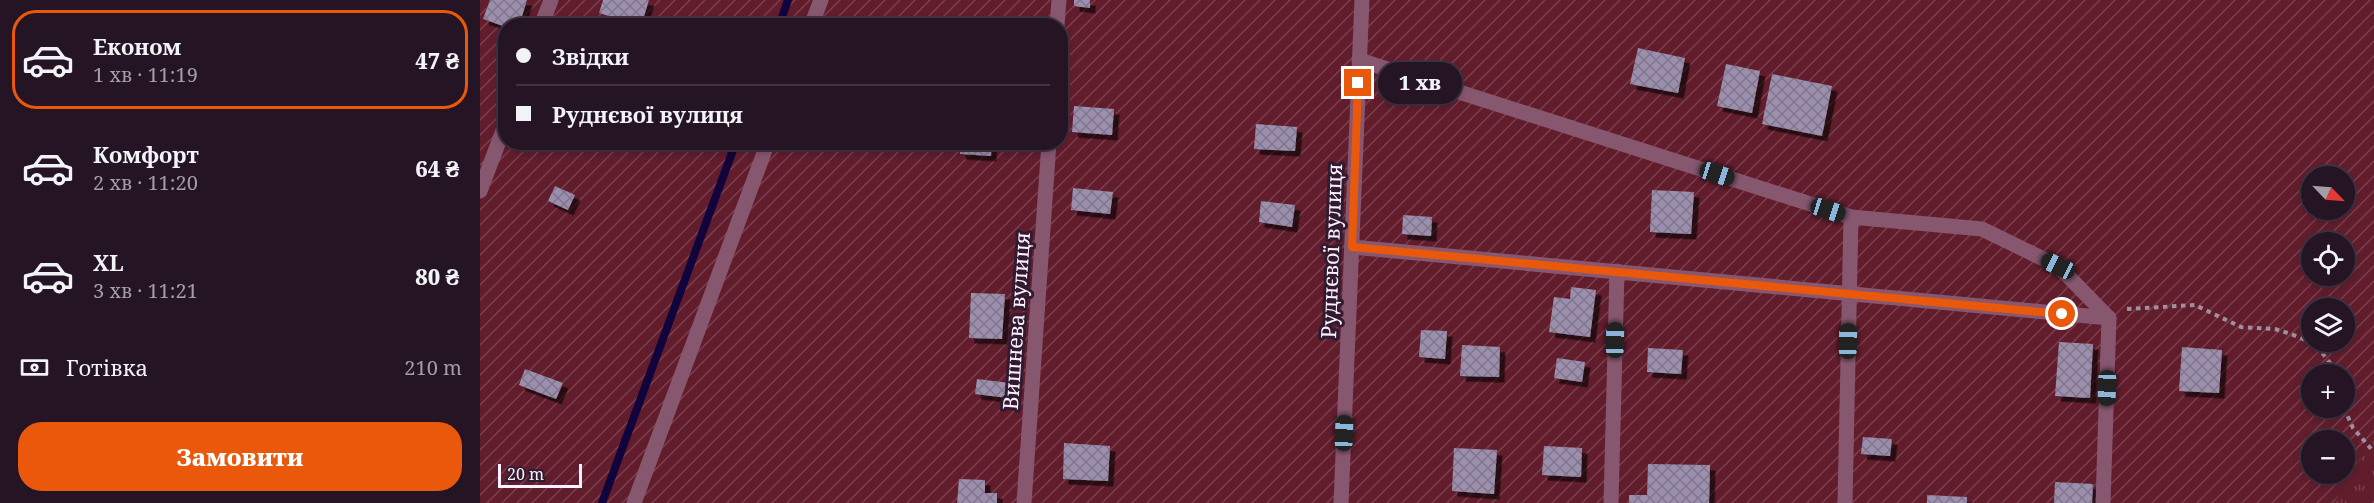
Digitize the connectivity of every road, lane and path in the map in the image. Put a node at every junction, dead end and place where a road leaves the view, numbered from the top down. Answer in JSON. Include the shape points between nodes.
{"nodes":[{"id":1,"x":551,"y":0,"type":"edge"},
{"id":2,"x":821,"y":0,"type":"edge"},
{"id":3,"x":1059,"y":0,"type":"edge"},
{"id":4,"x":1362,"y":0,"type":"edge"},
{"id":5,"x":545,"y":18,"type":"edge"},
{"id":6,"x":814,"y":18,"type":"edge"},
{"id":7,"x":1058,"y":18,"type":"edge"},
{"id":8,"x":1359,"y":60,"type":"junction"},
{"id":9,"x":498,"y":144,"type":"edge"},
{"id":10,"x":765,"y":150,"type":"edge"},
{"id":11,"x":1048,"y":150,"type":"edge"},
{"id":12,"x":480,"y":191,"type":"edge"},
{"id":13,"x":1851,"y":218,"type":"junction"},
{"id":14,"x":1352,"y":247,"type":"junction"},
{"id":15,"x":1617,"y":271,"type":"junction"},
{"id":16,"x":1849,"y":295,"type":"junction"},
{"id":17,"x":2109,"y":318,"type":"junction"},
{"id":18,"x":2331,"y":364,"type":"edge"},
{"id":19,"x":2348,"y":418,"type":"edge"},
{"id":20,"x":2374,"y":452,"type":"edge"},
{"id":21,"x":633,"y":503,"type":"edge"},
{"id":22,"x":1024,"y":503,"type":"edge"},
{"id":23,"x":1341,"y":503,"type":"edge"},
{"id":24,"x":1611,"y":503,"type":"edge"},
{"id":25,"x":1845,"y":503,"type":"edge"},
{"id":26,"x":2103,"y":503,"type":"edge"}],
"edges":[{"from":1,"to":5,"type":"street"},
{"from":2,"to":6,"type":"street"},
{"from":3,"to":7,"type":"street"},
{"from":4,"to":8,"type":"street","name":"Руднєвої вулиця"},
{"from":8,"to":13,"type":"street"},
{"from":8,"to":14,"type":"street","name":"Руднєвої вулиця"},
{"from":9,"to":12,"type":"street"},
{"from":10,"to":21,"type":"street"},
{"from":11,"to":22,"type":"street","name":"Вишнева вулиця"},
{"from":13,"to":16,"type":"street"},
{"from":13,"to":17,"type":"street","via":[[1982,229],[2058,266]]},
{"from":14,"to":15,"type":"street"},
{"from":14,"to":23,"type":"street","name":"Руднєвої вулиця"},
{"from":15,"to":16,"type":"street"},
{"from":15,"to":24,"type":"street"},
{"from":16,"to":17,"type":"street"},
{"from":16,"to":25,"type":"street"},
{"from":17,"to":18,"type":"path","via":[[2136,307],[2195,306],[2241,327],[2275,329],[2308,341]]},
{"from":17,"to":26,"type":"street"},
{"from":19,"to":20,"type":"path"}]}
